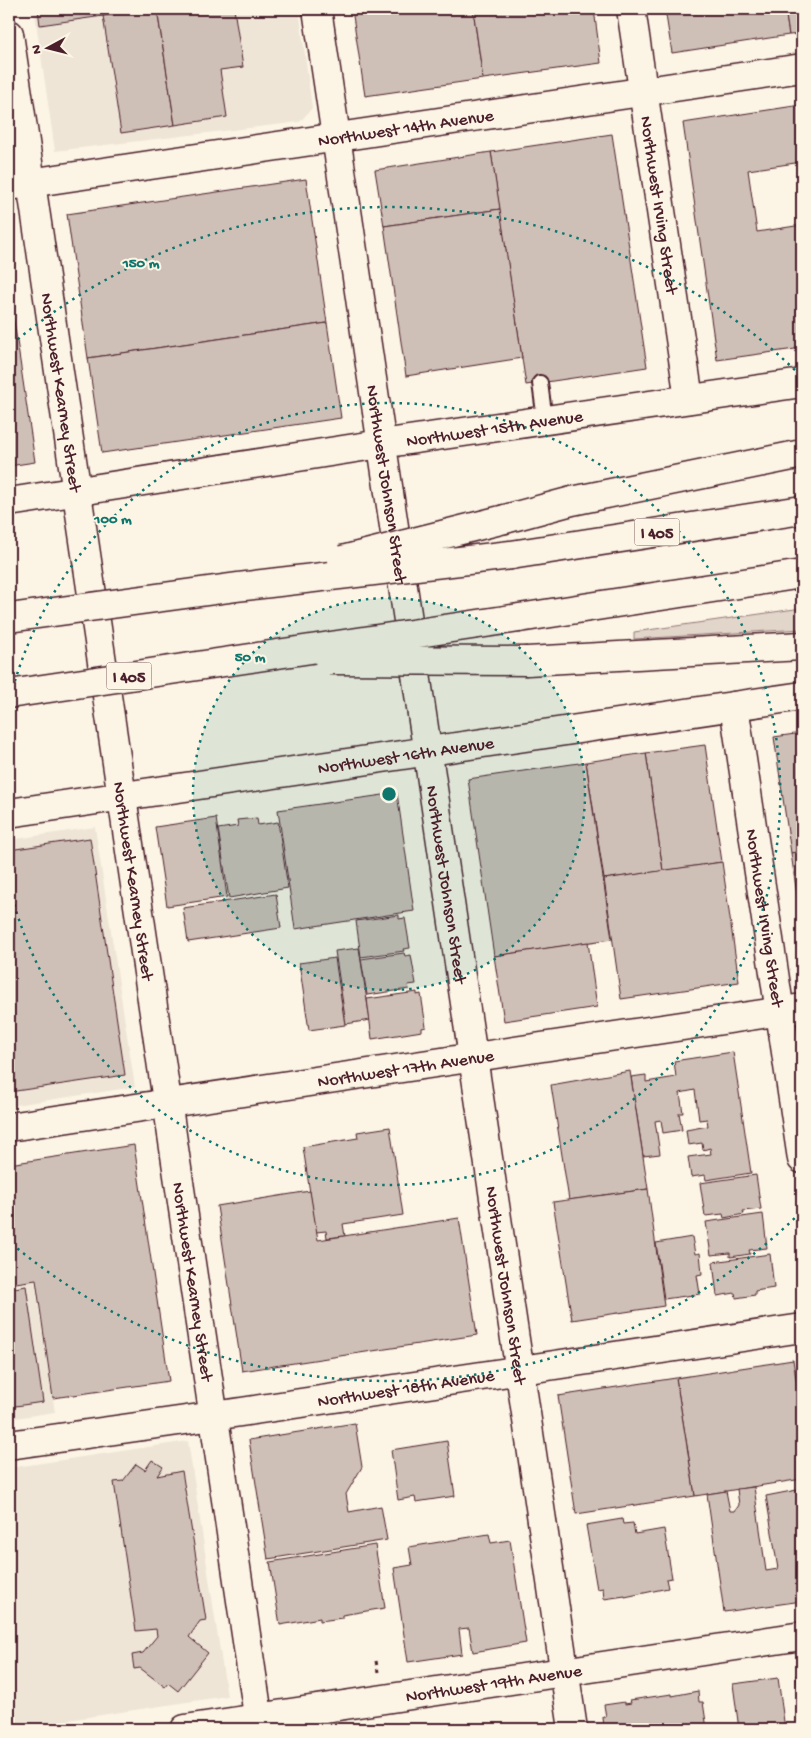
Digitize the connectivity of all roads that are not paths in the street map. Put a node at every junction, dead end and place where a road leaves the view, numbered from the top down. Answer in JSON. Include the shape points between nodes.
{"nodes":[{"id":1,"x":318,"y":9,"type":"edge"},
{"id":2,"x":631,"y":9,"type":"edge"},
{"id":3,"x":9,"y":34,"type":"edge"},
{"id":4,"x":802,"y":68,"type":"edge"},
{"id":5,"x":643,"y":92,"type":"junction"},
{"id":6,"x":336,"y":138,"type":"junction"},
{"id":7,"x":20,"y":185,"type":"edge"},
{"id":8,"x":540,"y":383,"type":"dead end"},
{"id":9,"x":802,"y":383,"type":"edge"},
{"id":10,"x":689,"y":399,"type":"junction"},
{"id":11,"x":546,"y":420,"type":"junction"},
{"id":12,"x":382,"y":444,"type":"junction"},
{"id":13,"x":802,"y":454,"type":"edge"},
{"id":14,"x":77,"y":492,"type":"junction"},
{"id":15,"x":9,"y":502,"type":"edge"},
{"id":16,"x":802,"y":510,"type":"edge"},
{"id":17,"x":802,"y":574,"type":"edge"},
{"id":18,"x":237,"y":587,"type":"junction"},
{"id":19,"x":9,"y":618,"type":"edge"},
{"id":20,"x":802,"y":646,"type":"edge"},
{"id":21,"x":250,"y":659,"type":"junction"},
{"id":22,"x":9,"y":694,"type":"edge"},
{"id":23,"x":802,"y":696,"type":"edge"},
{"id":24,"x":734,"y":706,"type":"junction"},
{"id":25,"x":427,"y":752,"type":"junction"},
{"id":26,"x":122,"y":797,"type":"junction"},
{"id":27,"x":9,"y":814,"type":"edge"},
{"id":28,"x":791,"y":1009,"type":"edge"},
{"id":29,"x":472,"y":1057,"type":"junction"},
{"id":30,"x":167,"y":1104,"type":"junction"},
{"id":31,"x":9,"y":1127,"type":"edge"},
{"id":32,"x":802,"y":1159,"type":"edge"},
{"id":33,"x":802,"y":1328,"type":"edge"},
{"id":34,"x":519,"y":1370,"type":"junction"},
{"id":35,"x":214,"y":1416,"type":"junction"},
{"id":36,"x":9,"y":1445,"type":"edge"},
{"id":37,"x":802,"y":1636,"type":"edge"},
{"id":38,"x":565,"y":1672,"type":"junction"},
{"id":39,"x":260,"y":1724,"type":"edge"},
{"id":40,"x":185,"y":1729,"type":"edge"},
{"id":41,"x":573,"y":1729,"type":"edge"}],
"edges":[{"from":1,"to":6,"type":"main road","name":"Northwest Johnson Street"},
{"from":2,"to":5,"type":"main road","name":"Northwest Irving Street"},
{"from":3,"to":7,"type":"main road","name":"Northwest Kearney Street"},
{"from":4,"to":5,"type":"main road","name":"Northwest 14th Avenue"},
{"from":5,"to":6,"type":"main road","name":"Northwest 14th Avenue"},
{"from":5,"to":10,"type":"main road","name":"Northwest Irving Street"},
{"from":6,"to":7,"type":"main road","name":"Northwest 14th Avenue"},
{"from":6,"to":12,"type":"main road","name":"Northwest Johnson Street"},
{"from":7,"to":14,"type":"main road","name":"Northwest Kearney Street"},
{"from":8,"to":11,"type":"lane"},
{"from":9,"to":10,"type":"main road","name":"Northwest 15th Avenue"},
{"from":10,"to":11,"type":"main road","name":"Northwest 15th Avenue"},
{"from":11,"to":12,"type":"main road","name":"Northwest 15th Avenue"},
{"from":12,"to":14,"type":"main road","name":"Northwest 15th Avenue"},
{"from":12,"to":25,"type":"main road","name":"Northwest Johnson Street"},
{"from":13,"to":18,"type":"main road","bridge":true,"via":[[606,493]]},
{"from":14,"to":15,"type":"main road","name":"Northwest 15th Avenue"},
{"from":14,"to":26,"type":"main road","name":"Northwest Kearney Street"},
{"from":16,"to":18,"type":"main road","number":"I 405","bridge":true,"via":[[511,555]]},
{"from":17,"to":21,"type":"main road","number":"I 405","bridge":true},
{"from":18,"to":19,"type":"main road","number":"I 405","bridge":true},
{"from":20,"to":21,"type":"main road","bridge":true,"via":[[527,661]]},
{"from":21,"to":22,"type":"main road","number":"I 405","bridge":true},
{"from":23,"to":24,"type":"main road","name":"Northwest 16th Avenue"},
{"from":24,"to":25,"type":"main road","name":"Northwest 16th Avenue"},
{"from":24,"to":28,"type":"main road","name":"Northwest Irving Street"},
{"from":25,"to":26,"type":"main road","name":"Northwest 16th Avenue"},
{"from":25,"to":29,"type":"main road","name":"Northwest Johnson Street"},
{"from":26,"to":27,"type":"main road","name":"Northwest 16th Avenue"},
{"from":26,"to":30,"type":"main road","name":"Northwest Kearney Street"},
{"from":28,"to":29,"type":"main road","name":"Northwest 17th Avenue"},
{"from":28,"to":32,"type":"main road","name":"Northwest Irving Street"},
{"from":29,"to":30,"type":"main road","name":"Northwest 17th Avenue"},
{"from":29,"to":34,"type":"main road","name":"Northwest Johnson Street"},
{"from":30,"to":31,"type":"main road","name":"Northwest 17th Avenue"},
{"from":30,"to":35,"type":"main road","name":"Northwest Kearney Street"},
{"from":33,"to":34,"type":"main road","name":"Northwest 18th Avenue"},
{"from":34,"to":35,"type":"main road","name":"Northwest 18th Avenue"},
{"from":34,"to":38,"type":"main road","name":"Northwest Johnson Street"},
{"from":35,"to":36,"type":"main road","name":"Northwest 18th Avenue"},
{"from":35,"to":39,"type":"main road","name":"Northwest Kearney Street"},
{"from":37,"to":38,"type":"main road","name":"Northwest 19th Avenue"},
{"from":38,"to":39,"type":"main road","name":"Northwest 19th Avenue"},
{"from":38,"to":41,"type":"main road","name":"Northwest Johnson Street"},
{"from":39,"to":40,"type":"main road","name":"Northwest 19th Avenue"}]}
